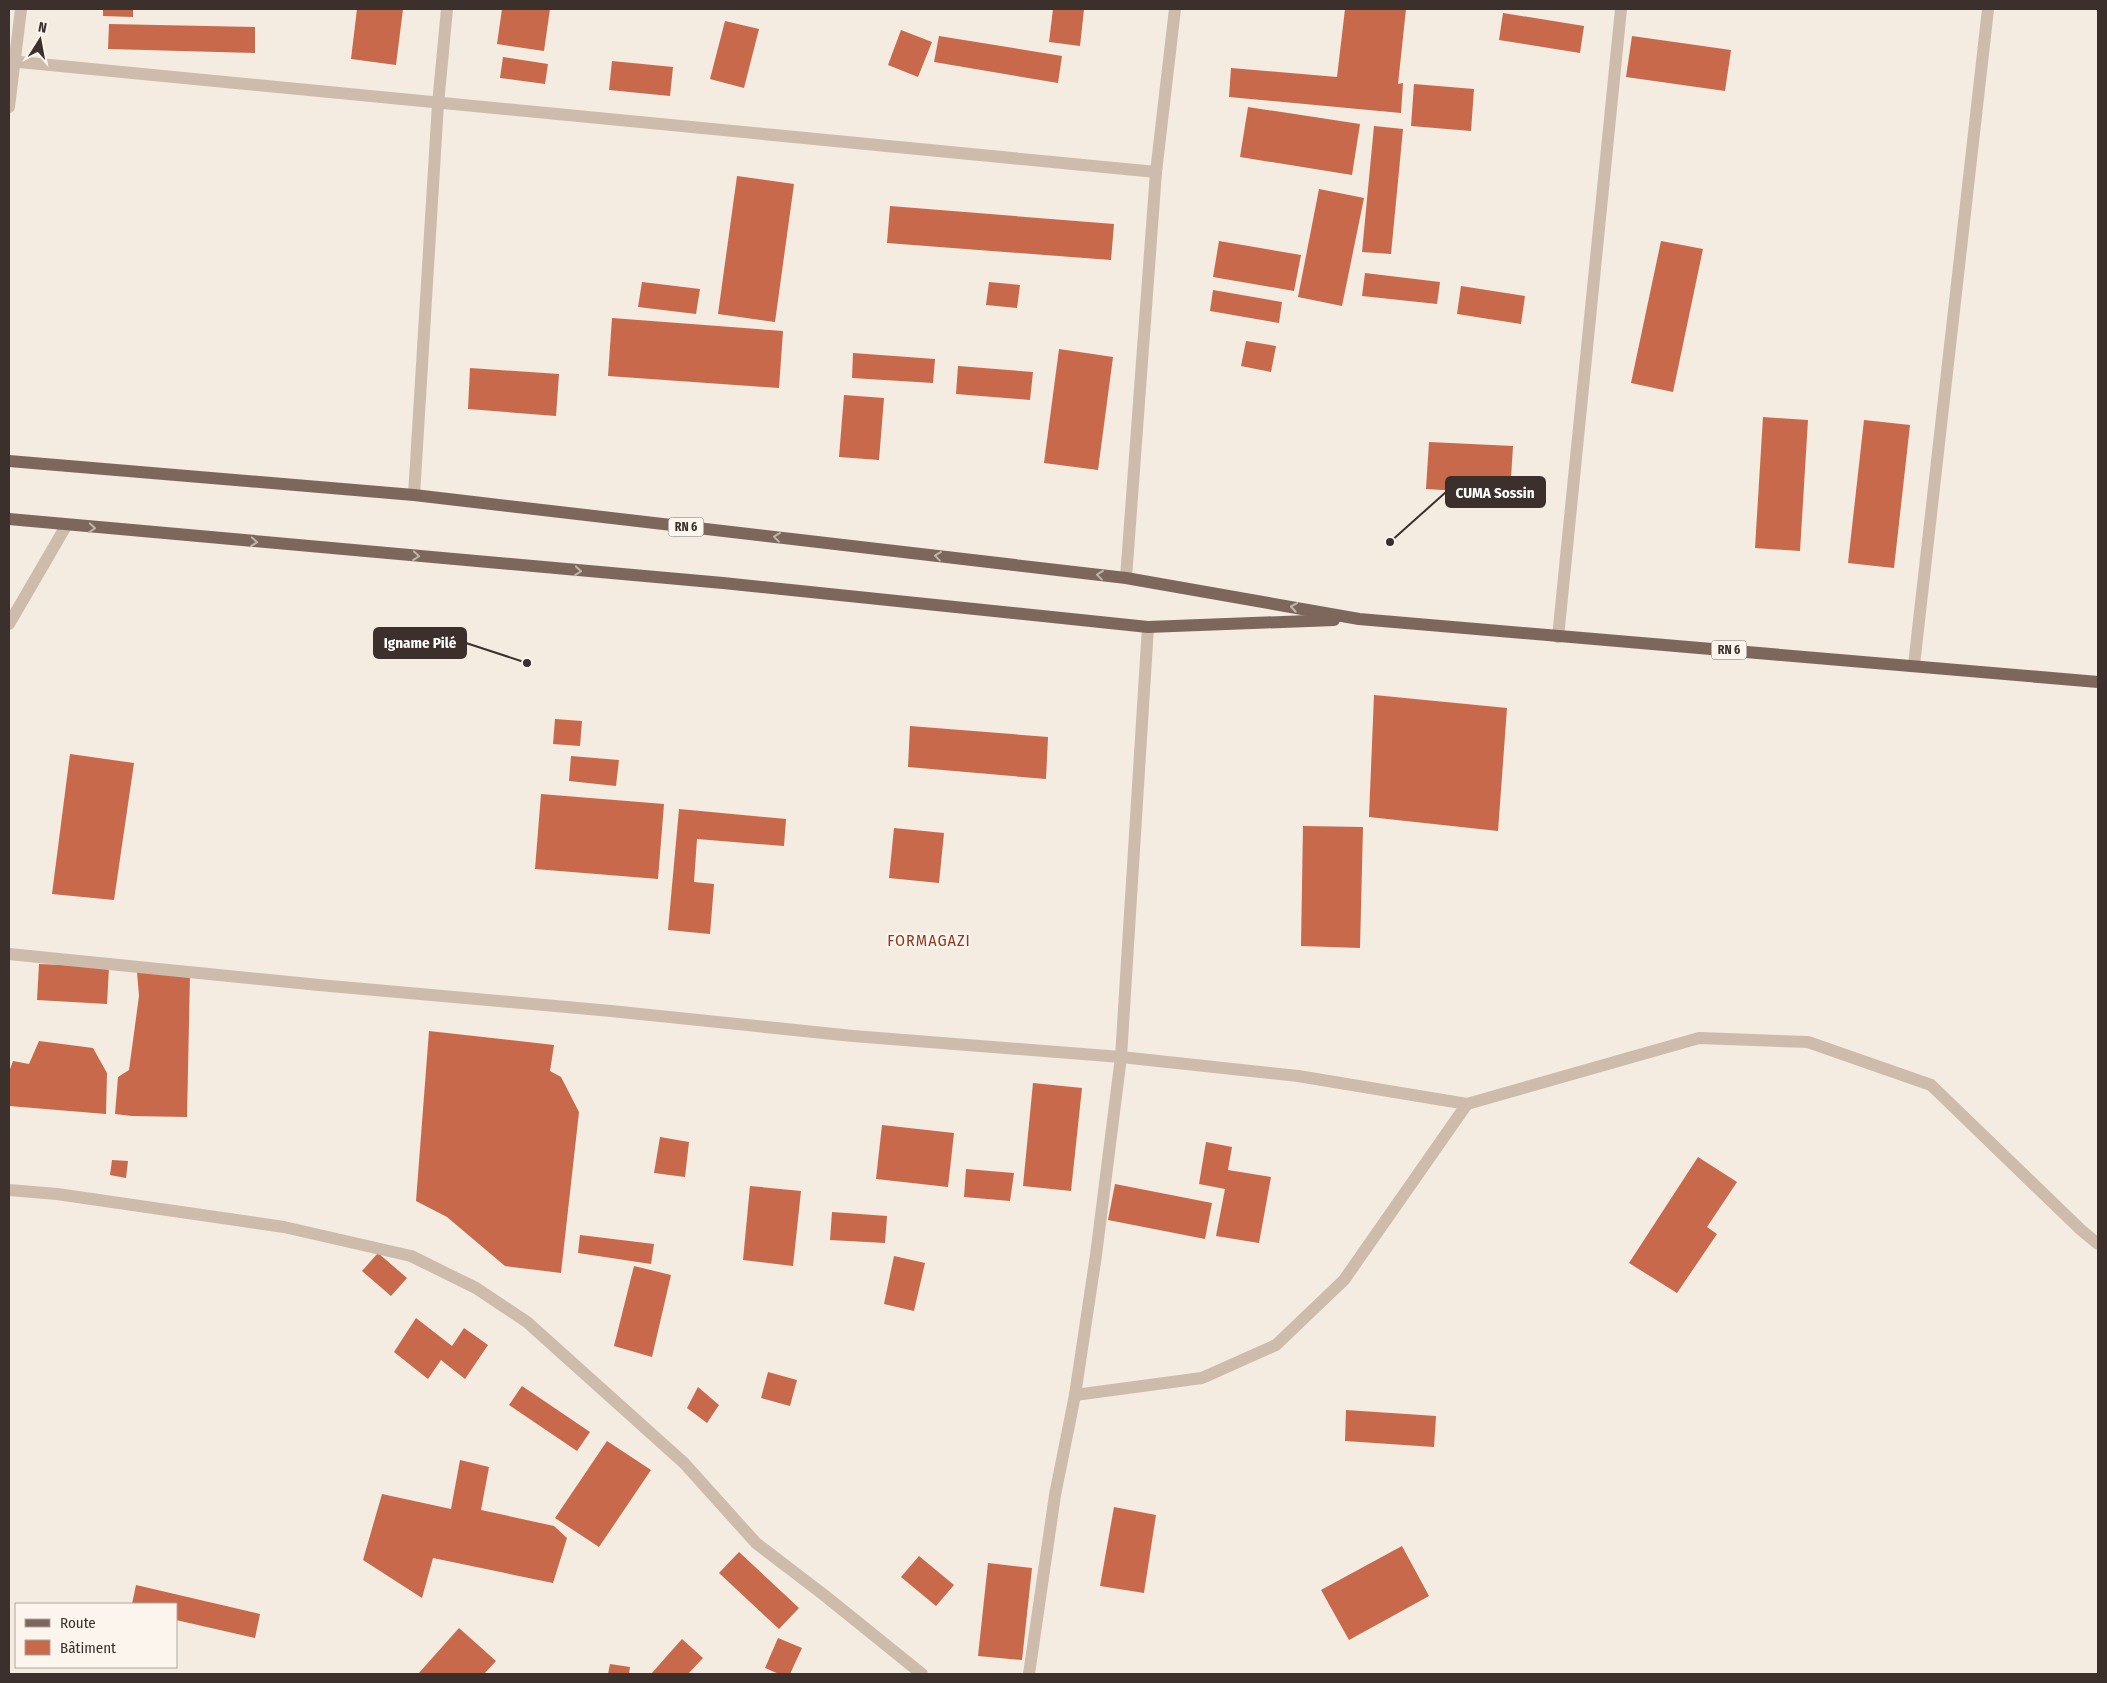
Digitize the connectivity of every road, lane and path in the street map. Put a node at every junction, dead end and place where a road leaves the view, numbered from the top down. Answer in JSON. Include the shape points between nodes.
{"nodes":[{"id":1,"x":21,"y":9,"type":"edge"},
{"id":2,"x":448,"y":9,"type":"edge"},
{"id":3,"x":1174,"y":9,"type":"edge"},
{"id":4,"x":1621,"y":9,"type":"edge"},
{"id":5,"x":1988,"y":9,"type":"edge"},
{"id":6,"x":11,"y":61,"type":"edge"},
{"id":7,"x":438,"y":104,"type":"junction"},
{"id":8,"x":9,"y":107,"type":"edge"},
{"id":9,"x":1156,"y":172,"type":"junction"},
{"id":10,"x":9,"y":460,"type":"edge"},
{"id":11,"x":414,"y":495,"type":"junction"},
{"id":12,"x":9,"y":519,"type":"edge"},
{"id":13,"x":66,"y":526,"type":"junction"},
{"id":14,"x":1126,"y":578,"type":"junction"},
{"id":15,"x":1360,"y":619,"type":"junction"},
{"id":16,"x":9,"y":624,"type":"edge"},
{"id":17,"x":1148,"y":627,"type":"junction"},
{"id":18,"x":1558,"y":637,"type":"junction"},
{"id":19,"x":1914,"y":665,"type":"junction"},
{"id":20,"x":2098,"y":682,"type":"edge"},
{"id":21,"x":9,"y":954,"type":"edge"},
{"id":22,"x":1121,"y":1057,"type":"junction"},
{"id":23,"x":1467,"y":1104,"type":"junction"},
{"id":24,"x":9,"y":1190,"type":"edge"},
{"id":25,"x":2098,"y":1244,"type":"edge"},
{"id":26,"x":1075,"y":1395,"type":"junction"},
{"id":27,"x":917,"y":1673,"type":"edge"},
{"id":28,"x":1029,"y":1674,"type":"edge"}],
"edges":[{"from":1,"to":6,"type":"street"},
{"from":2,"to":7,"type":"street"},
{"from":3,"to":9,"type":"street"},
{"from":4,"to":18,"type":"street"},
{"from":5,"to":19,"type":"street"},
{"from":6,"to":7,"type":"street"},
{"from":6,"to":8,"type":"street"},
{"from":7,"to":9,"type":"street"},
{"from":7,"to":11,"type":"street"},
{"from":9,"to":14,"type":"street"},
{"from":10,"to":11,"type":"main road","number":"RN 6"},
{"from":14,"to":11,"type":"main road","number":"RN 6","one_way":true},
{"from":12,"to":13,"type":"main road","number":"RN 6"},
{"from":13,"to":16,"type":"street"},
{"from":13,"to":17,"type":"main road","number":"RN 6","one_way":true,"via":[[723,583]]},
{"from":15,"to":14,"type":"main road","number":"RN 6","one_way":true},
{"from":15,"to":17,"type":"main road","number":"RN 6"},
{"from":15,"to":18,"type":"main road","number":"RN 6"},
{"from":17,"to":22,"type":"street"},
{"from":18,"to":19,"type":"main road","number":"RN 6"},
{"from":19,"to":20,"type":"main road","number":"RN 6"},
{"from":21,"to":22,"type":"street","via":[[853,1036]]},
{"from":22,"to":23,"type":"street","via":[[1298,1076]]},
{"from":22,"to":26,"type":"street","via":[[1098,1247]]},
{"from":23,"to":25,"type":"street","via":[[1699,1038],[1808,1042],[1931,1085]]},
{"from":23,"to":26,"type":"street","via":[[1344,1280],[1276,1345],[1202,1378]]},
{"from":24,"to":27,"type":"street","via":[[284,1227],[411,1256],[476,1288],[528,1322],[684,1463],[756,1543]]},
{"from":26,"to":28,"type":"street","via":[[1055,1495]]}]}
